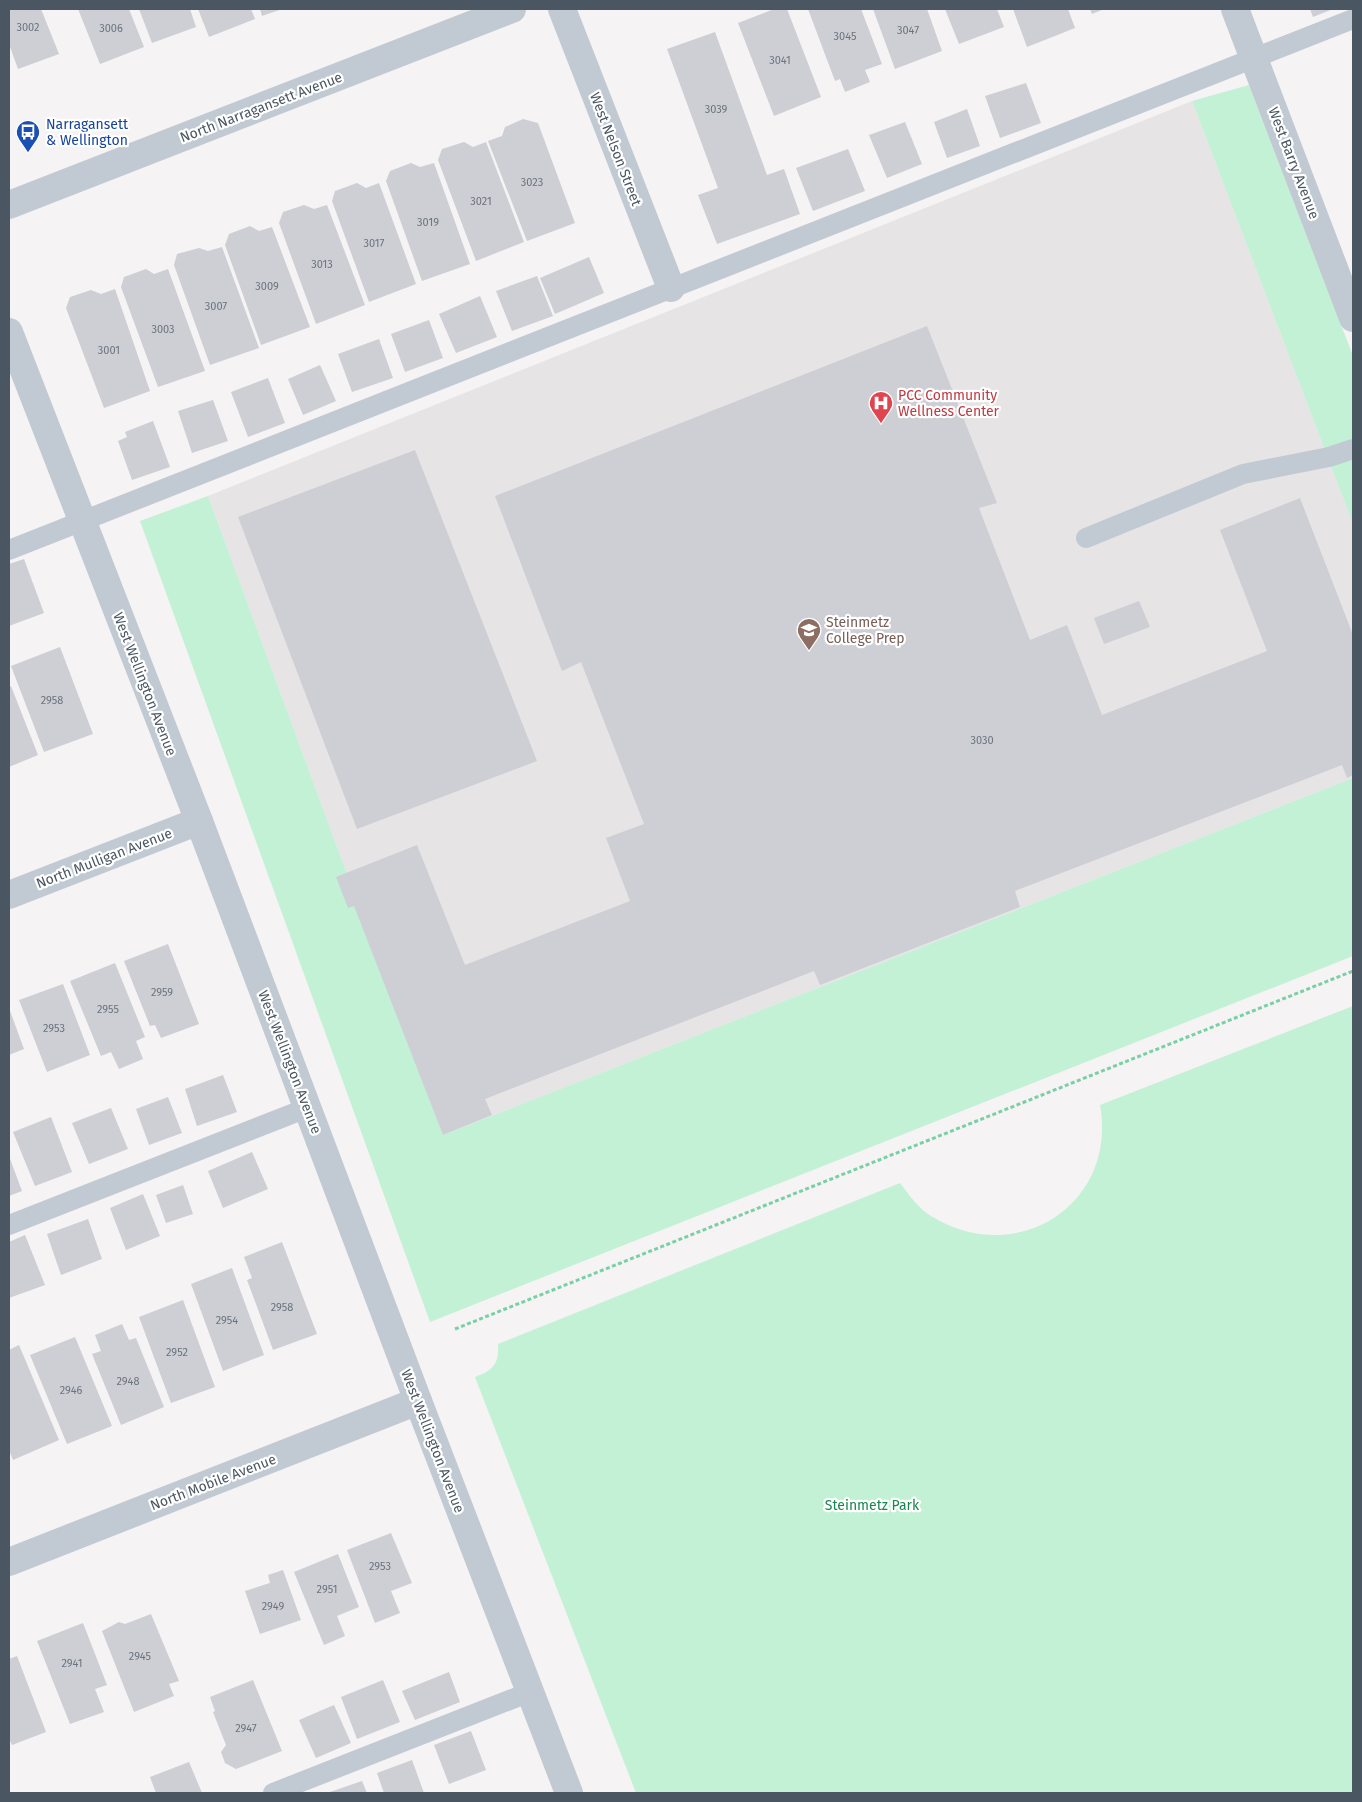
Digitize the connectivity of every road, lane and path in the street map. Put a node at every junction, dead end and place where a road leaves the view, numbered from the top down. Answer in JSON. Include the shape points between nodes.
{"nodes":[{"id":1,"x":512,"y":9,"type":"edge"},
{"id":2,"x":562,"y":9,"type":"edge"},
{"id":3,"x":1235,"y":9,"type":"edge"},
{"id":4,"x":1353,"y":20,"type":"edge"},
{"id":5,"x":1254,"y":59,"type":"junction"},
{"id":6,"x":9,"y":205,"type":"edge"},
{"id":7,"x":671,"y":288,"type":"junction"},
{"id":8,"x":1353,"y":318,"type":"edge"},
{"id":9,"x":9,"y":332,"type":"edge"},
{"id":10,"x":1353,"y":449,"type":"edge"},
{"id":11,"x":82,"y":521,"type":"junction"},
{"id":12,"x":1086,"y":538,"type":"dead end"},
{"id":13,"x":9,"y":550,"type":"edge"},
{"id":14,"x":199,"y":821,"type":"junction"},
{"id":15,"x":9,"y":895,"type":"edge"},
{"id":16,"x":1353,"y":971,"type":"edge"},
{"id":17,"x":307,"y":1108,"type":"junction"},
{"id":18,"x":9,"y":1224,"type":"edge"},
{"id":19,"x":455,"y":1330,"type":"dead end"},
{"id":20,"x":418,"y":1401,"type":"junction"},
{"id":21,"x":9,"y":1562,"type":"edge"},
{"id":22,"x":530,"y":1692,"type":"junction"},
{"id":23,"x":273,"y":1793,"type":"edge"},
{"id":24,"x":570,"y":1793,"type":"edge"}],
"edges":[{"from":1,"to":6,"type":"street","name":"North Narragansett Avenue"},
{"from":2,"to":7,"type":"street","name":"West Nelson Street"},
{"from":3,"to":5,"type":"street","name":"West Barry Avenue"},
{"from":4,"to":5,"type":"lane"},
{"from":5,"to":7,"type":"lane"},
{"from":5,"to":8,"type":"street","name":"West Barry Avenue"},
{"from":7,"to":11,"type":"lane"},
{"from":9,"to":11,"type":"street","name":"West Wellington Avenue"},
{"from":10,"to":12,"type":"lane","via":[[1243,474]]},
{"from":11,"to":13,"type":"lane"},
{"from":11,"to":14,"type":"street","name":"West Wellington Avenue"},
{"from":14,"to":15,"type":"street","name":"North Mulligan Avenue"},
{"from":14,"to":17,"type":"street","name":"West Wellington Avenue"},
{"from":16,"to":19,"type":"path"},
{"from":17,"to":18,"type":"lane"},
{"from":17,"to":20,"type":"street","name":"West Wellington Avenue"},
{"from":20,"to":21,"type":"street","name":"North Mobile Avenue"},
{"from":20,"to":22,"type":"street","name":"West Wellington Avenue"},
{"from":22,"to":23,"type":"lane"},
{"from":22,"to":24,"type":"street","name":"West Wellington Avenue"}]}
